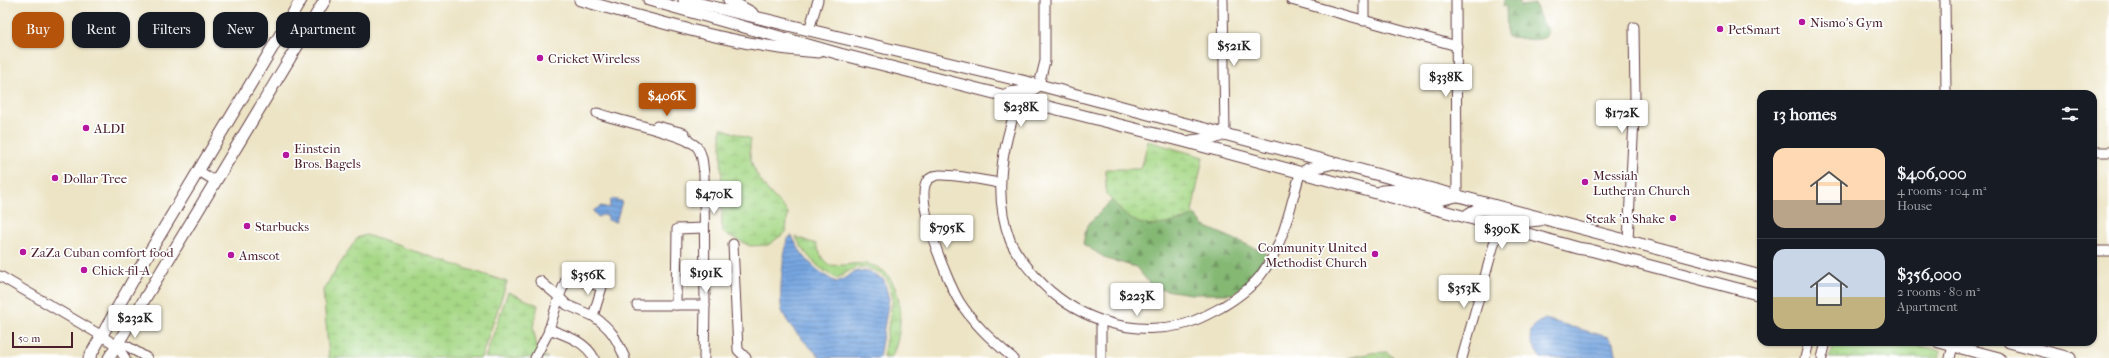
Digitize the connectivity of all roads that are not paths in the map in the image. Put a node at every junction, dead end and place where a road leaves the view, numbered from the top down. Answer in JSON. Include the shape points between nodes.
{"nodes":[{"id":1,"x":301,"y":0,"type":"edge"},
{"id":2,"x":325,"y":0,"type":"edge"},
{"id":3,"x":580,"y":0,"type":"edge"},
{"id":4,"x":649,"y":0,"type":"edge"},
{"id":5,"x":684,"y":0,"type":"edge"},
{"id":6,"x":730,"y":0,"type":"edge"},
{"id":7,"x":818,"y":0,"type":"edge"},
{"id":8,"x":1044,"y":0,"type":"edge"},
{"id":9,"x":1223,"y":0,"type":"edge"},
{"id":10,"x":1292,"y":0,"type":"edge"},
{"id":11,"x":1364,"y":0,"type":"edge"},
{"id":12,"x":1456,"y":0,"type":"edge"},
{"id":13,"x":1945,"y":0,"type":"edge"},
{"id":14,"x":763,"y":19,"type":"junction"},
{"id":15,"x":1364,"y":20,"type":"junction"},
{"id":16,"x":1634,"y":27,"type":"dead end"},
{"id":17,"x":809,"y":30,"type":"junction"},
{"id":18,"x":1457,"y":46,"type":"junction"},
{"id":19,"x":840,"y":54,"type":"junction"},
{"id":20,"x":1040,"y":85,"type":"junction"},
{"id":21,"x":1946,"y":90,"type":"edge"},
{"id":22,"x":999,"y":94,"type":"junction"},
{"id":23,"x":1019,"y":99,"type":"junction"},
{"id":24,"x":597,"y":113,"type":"dead end"},
{"id":25,"x":1224,"y":134,"type":"junction"},
{"id":26,"x":1183,"y":141,"type":"junction"},
{"id":27,"x":2097,"y":152,"type":"edge"},
{"id":28,"x":2109,"y":152,"type":"edge"},
{"id":29,"x":1335,"y":164,"type":"junction"},
{"id":30,"x":199,"y":171,"type":"junction"},
{"id":31,"x":1300,"y":174,"type":"junction"},
{"id":32,"x":215,"y":181,"type":"junction"},
{"id":33,"x":999,"y":183,"type":"junction"},
{"id":34,"x":1372,"y":192,"type":"junction"},
{"id":35,"x":1458,"y":196,"type":"junction"},
{"id":36,"x":1466,"y":217,"type":"junction"},
{"id":37,"x":1546,"y":219,"type":"junction"},
{"id":38,"x":704,"y":228,"type":"junction"},
{"id":39,"x":1514,"y":230,"type":"junction"},
{"id":40,"x":1628,"y":241,"type":"junction"},
{"id":41,"x":733,"y":244,"type":"dead end"},
{"id":42,"x":1590,"y":250,"type":"junction"},
{"id":43,"x":2097,"y":251,"type":"edge"},
{"id":44,"x":2109,"y":251,"type":"edge"},
{"id":45,"x":1757,"y":275,"type":"edge"},
{"id":46,"x":0,"y":276,"type":"edge"},
{"id":47,"x":540,"y":281,"type":"dead end"},
{"id":48,"x":1757,"y":294,"type":"edge"},
{"id":49,"x":559,"y":297,"type":"junction"},
{"id":50,"x":637,"y":305,"type":"dead end"},
{"id":51,"x":676,"y":305,"type":"junction"},
{"id":52,"x":705,"y":305,"type":"junction"},
{"id":53,"x":593,"y":316,"type":"junction"},
{"id":54,"x":1101,"y":322,"type":"junction"},
{"id":55,"x":549,"y":329,"type":"junction"},
{"id":56,"x":102,"y":336,"type":"junction"},
{"id":57,"x":116,"y":346,"type":"junction"},
{"id":58,"x":1808,"y":346,"type":"edge"},
{"id":59,"x":1825,"y":346,"type":"edge"},
{"id":60,"x":1954,"y":346,"type":"edge"},
{"id":61,"x":1961,"y":346,"type":"edge"},
{"id":62,"x":2024,"y":346,"type":"edge"},
{"id":63,"x":89,"y":358,"type":"edge"},
{"id":64,"x":109,"y":358,"type":"edge"},
{"id":65,"x":125,"y":358,"type":"edge"},
{"id":66,"x":147,"y":358,"type":"edge"},
{"id":67,"x":535,"y":358,"type":"edge"},
{"id":68,"x":594,"y":358,"type":"edge"},
{"id":69,"x":625,"y":358,"type":"edge"},
{"id":70,"x":704,"y":358,"type":"edge"},
{"id":71,"x":746,"y":358,"type":"edge"},
{"id":72,"x":1013,"y":358,"type":"edge"},
{"id":73,"x":1101,"y":358,"type":"edge"},
{"id":74,"x":1462,"y":358,"type":"edge"},
{"id":75,"x":1805,"y":358,"type":"edge"},
{"id":76,"x":1822,"y":358,"type":"edge"},
{"id":77,"x":1950,"y":358,"type":"edge"},
{"id":78,"x":1999,"y":358,"type":"edge"},
{"id":79,"x":2070,"y":358,"type":"edge"}],
"edges":[{"from":1,"to":30,"type":"main road"},
{"from":2,"to":32,"type":"main road"},
{"from":3,"to":19,"type":"main road","via":[[738,41],[793,51]]},
{"from":4,"to":19,"type":"main road"},
{"from":5,"to":14,"type":"main road"},
{"from":6,"to":14,"type":"main road"},
{"from":7,"to":17,"type":"street"},
{"from":8,"to":20,"type":"street","via":[[1045,61]]},
{"from":9,"to":25,"type":"street"},
{"from":10,"to":15,"type":"street"},
{"from":11,"to":15,"type":"street"},
{"from":12,"to":18,"type":"street"},
{"from":13,"to":21,"type":"street"},
{"from":14,"to":17,"type":"main road"},
{"from":15,"to":18,"type":"street"},
{"from":16,"to":40,"type":"street","via":[[1635,98]]},
{"from":17,"to":20,"type":"main road"},
{"from":18,"to":35,"type":"street"},
{"from":19,"to":22,"type":"main road"},
{"from":20,"to":22,"type":"main road","via":[[1024,92]]},
{"from":20,"to":25,"type":"main road"},
{"from":22,"to":23,"type":"main road"},
{"from":23,"to":26,"type":"main road"},
{"from":23,"to":33,"type":"street","via":[[1004,150]]},
{"from":24,"to":38,"type":"street","via":[[648,127],[657,138],[666,140],[672,134],[684,133],[689,142],[697,147],[702,158]]},
{"from":25,"to":26,"type":"main road","via":[[1210,139]]},
{"from":25,"to":29,"type":"main road"},
{"from":26,"to":31,"type":"main road"},
{"from":27,"to":28,"type":"street"},
{"from":29,"to":31,"type":"main road","via":[[1308,169]]},
{"from":29,"to":35,"type":"main road"},
{"from":30,"to":32,"type":"street"},
{"from":30,"to":56,"type":"main road"},
{"from":31,"to":34,"type":"main road"},
{"from":31,"to":54,"type":"street","via":[[1272,260],[1258,279],[1237,297],[1202,317],[1181,325],[1156,328],[1129,327]]},
{"from":32,"to":57,"type":"main road"},
{"from":33,"to":54,"type":"street","via":[[1002,210],[1010,241],[1029,270],[1048,291]]},
{"from":33,"to":72,"type":"street","via":[[937,174],[928,180],[924,187],[927,217],[941,265],[959,301],[979,326]]},
{"from":34,"to":35,"type":"main road","via":[[1400,190],[1439,200]]},
{"from":34,"to":36,"type":"main road"},
{"from":35,"to":37,"type":"main road"},
{"from":36,"to":37,"type":"main road","via":[[1473,210],[1481,209],[1525,221]]},
{"from":36,"to":39,"type":"main road"},
{"from":37,"to":40,"type":"main road"},
{"from":38,"to":51,"type":"street","via":[[677,229]]},
{"from":38,"to":52,"type":"street"},
{"from":39,"to":42,"type":"main road"},
{"from":39,"to":74,"type":"street","via":[[1502,231],[1496,236]]},
{"from":40,"to":42,"type":"main road","via":[[1611,248]]},
{"from":40,"to":45,"type":"main road"},
{"from":41,"to":71,"type":"street","via":[[738,350]]},
{"from":42,"to":48,"type":"main road"},
{"from":43,"to":44,"type":"street"},
{"from":46,"to":56,"type":"street"},
{"from":47,"to":49,"type":"street"},
{"from":49,"to":53,"type":"street","via":[[567,305]]},
{"from":49,"to":53,"type":"street","via":[[567,277],[602,287]]},
{"from":49,"to":55,"type":"street"},
{"from":50,"to":51,"type":"street"},
{"from":51,"to":52,"type":"street"},
{"from":52,"to":70,"type":"street"},
{"from":53,"to":69,"type":"street","via":[[615,335]]},
{"from":54,"to":73,"type":"street"},
{"from":55,"to":67,"type":"street"},
{"from":55,"to":68,"type":"street","via":[[579,342],[589,349]]},
{"from":56,"to":57,"type":"street"},
{"from":56,"to":63,"type":"main road"},
{"from":57,"to":64,"type":"main road"},
{"from":57,"to":65,"type":"street"},
{"from":57,"to":66,"type":"street","via":[[127,346]]},
{"from":58,"to":75,"type":"street"},
{"from":59,"to":76,"type":"street"},
{"from":60,"to":77,"type":"street"},
{"from":61,"to":78,"type":"main road"},
{"from":62,"to":79,"type":"main road"}]}
